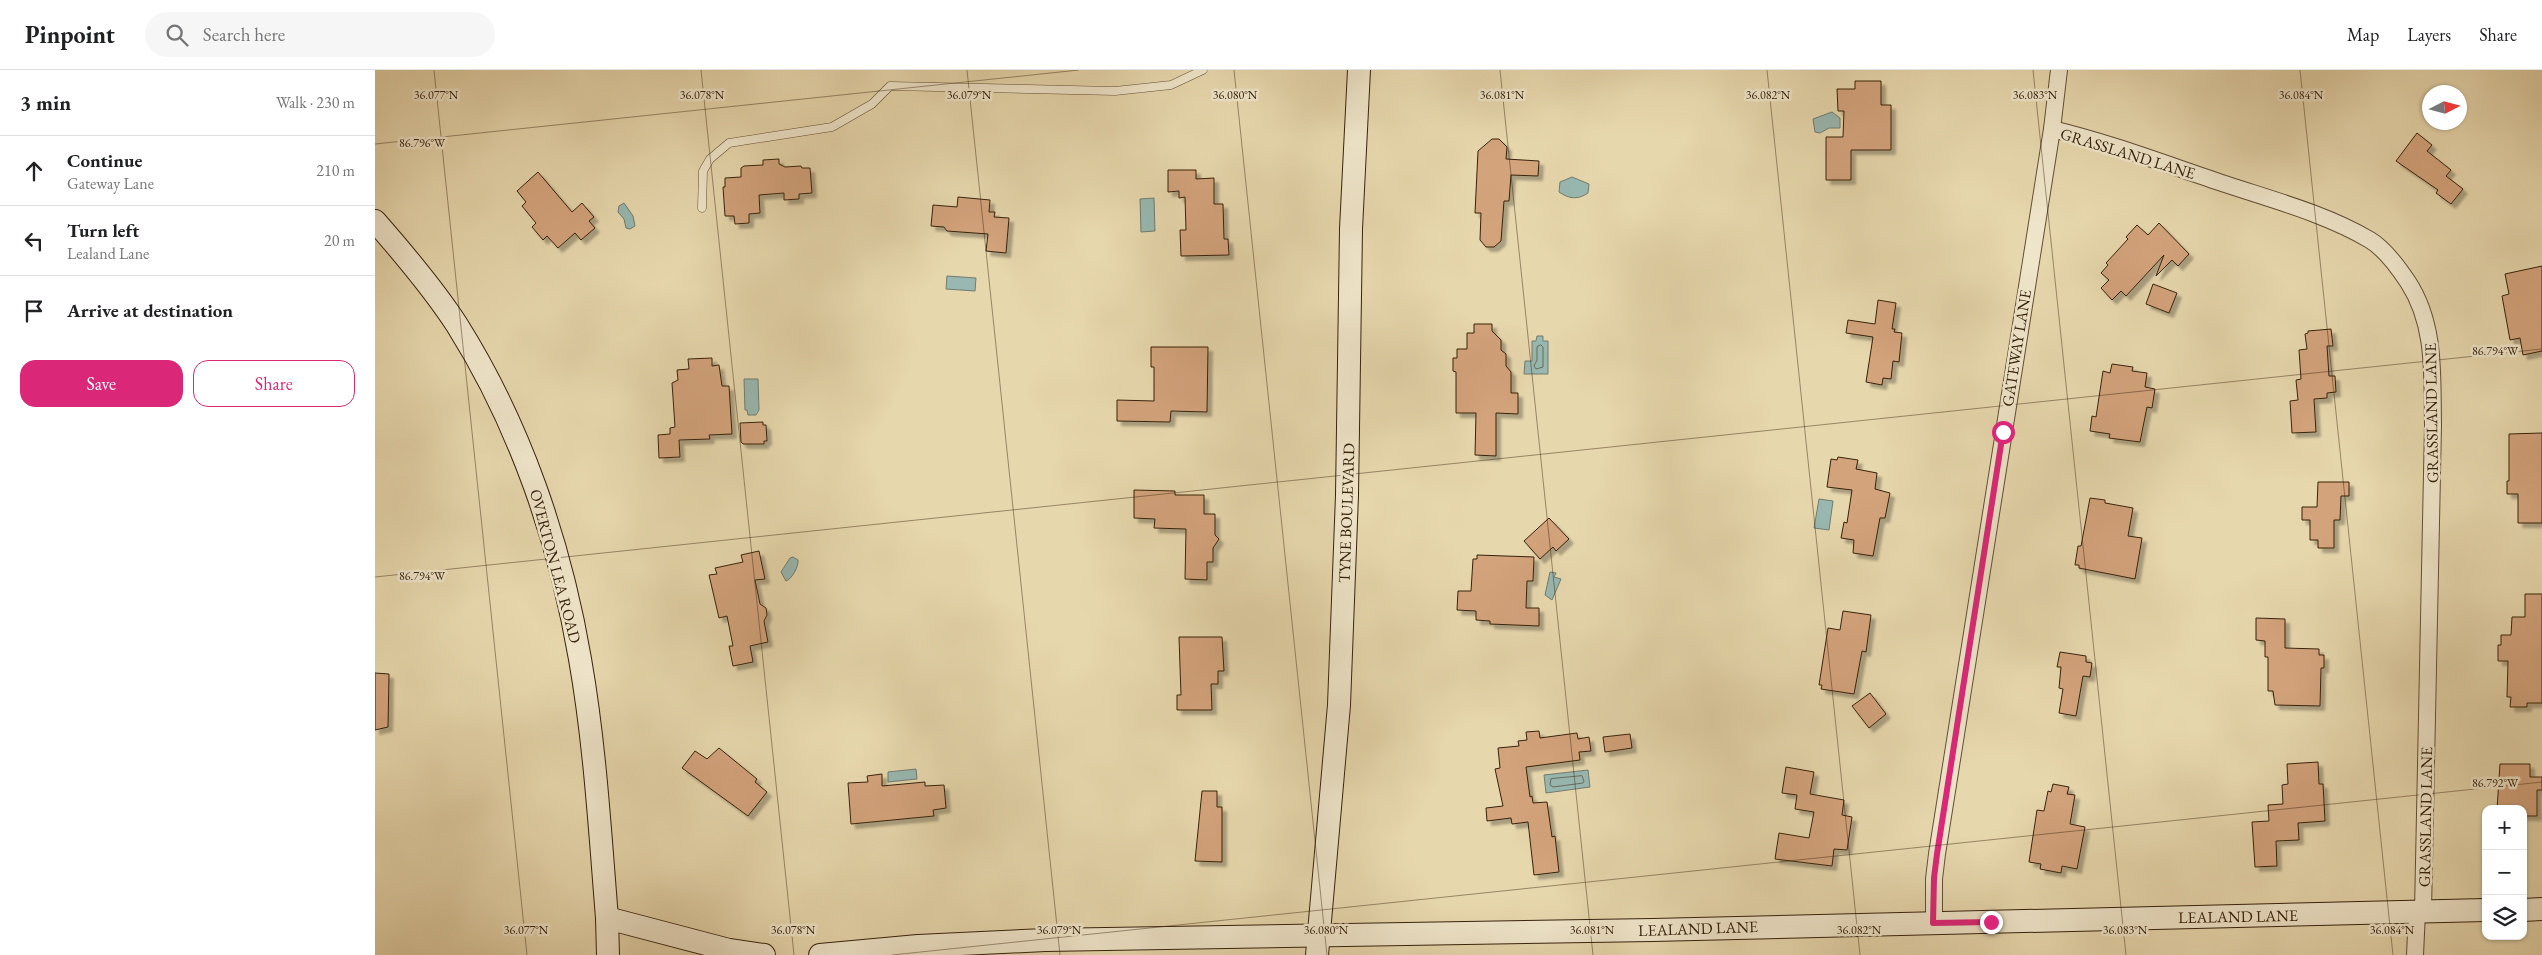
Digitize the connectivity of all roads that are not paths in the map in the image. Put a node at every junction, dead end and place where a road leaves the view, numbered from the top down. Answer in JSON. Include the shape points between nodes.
{"nodes":[{"id":1,"x":1203,"y":70,"type":"edge"},
{"id":2,"x":1359,"y":70,"type":"edge"},
{"id":3,"x":2059,"y":70,"type":"edge"},
{"id":4,"x":2052,"y":129,"type":"junction"},
{"id":5,"x":702,"y":208,"type":"dead end"},
{"id":6,"x":375,"y":221,"type":"edge"},
{"id":7,"x":2482,"y":910,"type":"edge"},
{"id":8,"x":2527,"y":910,"type":"edge"},
{"id":9,"x":2542,"y":910,"type":"edge"},
{"id":10,"x":2420,"y":912,"type":"junction"},
{"id":11,"x":607,"y":918,"type":"junction"},
{"id":12,"x":1933,"y":923,"type":"junction"},
{"id":13,"x":1319,"y":945,"type":"edge"},
{"id":14,"x":608,"y":955,"type":"edge"},
{"id":15,"x":764,"y":955,"type":"edge"},
{"id":16,"x":821,"y":955,"type":"edge"},
{"id":17,"x":2415,"y":955,"type":"edge"}],
"edges":[{"from":1,"to":5,"type":"lane","via":[[1171,85],[1115,91],[891,86],[872,104],[832,127],[729,143],[710,159],[703,171]]},
{"from":2,"to":13,"type":"street","name":"TYNE BOULEVARD","via":[[1351,229],[1343,628]]},
{"from":3,"to":4,"type":"street","name":"GATEWAY LANE"},
{"from":4,"to":10,"type":"street","name":"GRASSLAND LANE","via":[[2086,137],[2264,197],[2351,230],[2383,251],[2417,299],[2429,336],[2433,425]]},
{"from":4,"to":12,"type":"street","name":"GATEWAY LANE","via":[[1945,798],[1934,878]]},
{"from":6,"to":11,"type":"street","name":"OVERTON LEA ROAD","via":[[441,302],[478,361],[519,444],[545,515],[573,622],[585,685]]},
{"from":7,"to":10,"type":"street","name":"LEALAND LANE"},
{"from":8,"to":9,"type":"street"},
{"from":10,"to":12,"type":"street","name":"LEALAND LANE"},
{"from":10,"to":17,"type":"street","name":"GRASSLAND LANE"},
{"from":11,"to":14,"type":"street","name":"OVERTON LEA ROAD"},
{"from":11,"to":15,"type":"street","via":[[729,950]]},
{"from":12,"to":13,"type":"street","name":"LEALAND LANE","via":[[1643,930]]},
{"from":13,"to":16,"type":"street","name":"LEALAND LANE","via":[[984,942]]}]}
